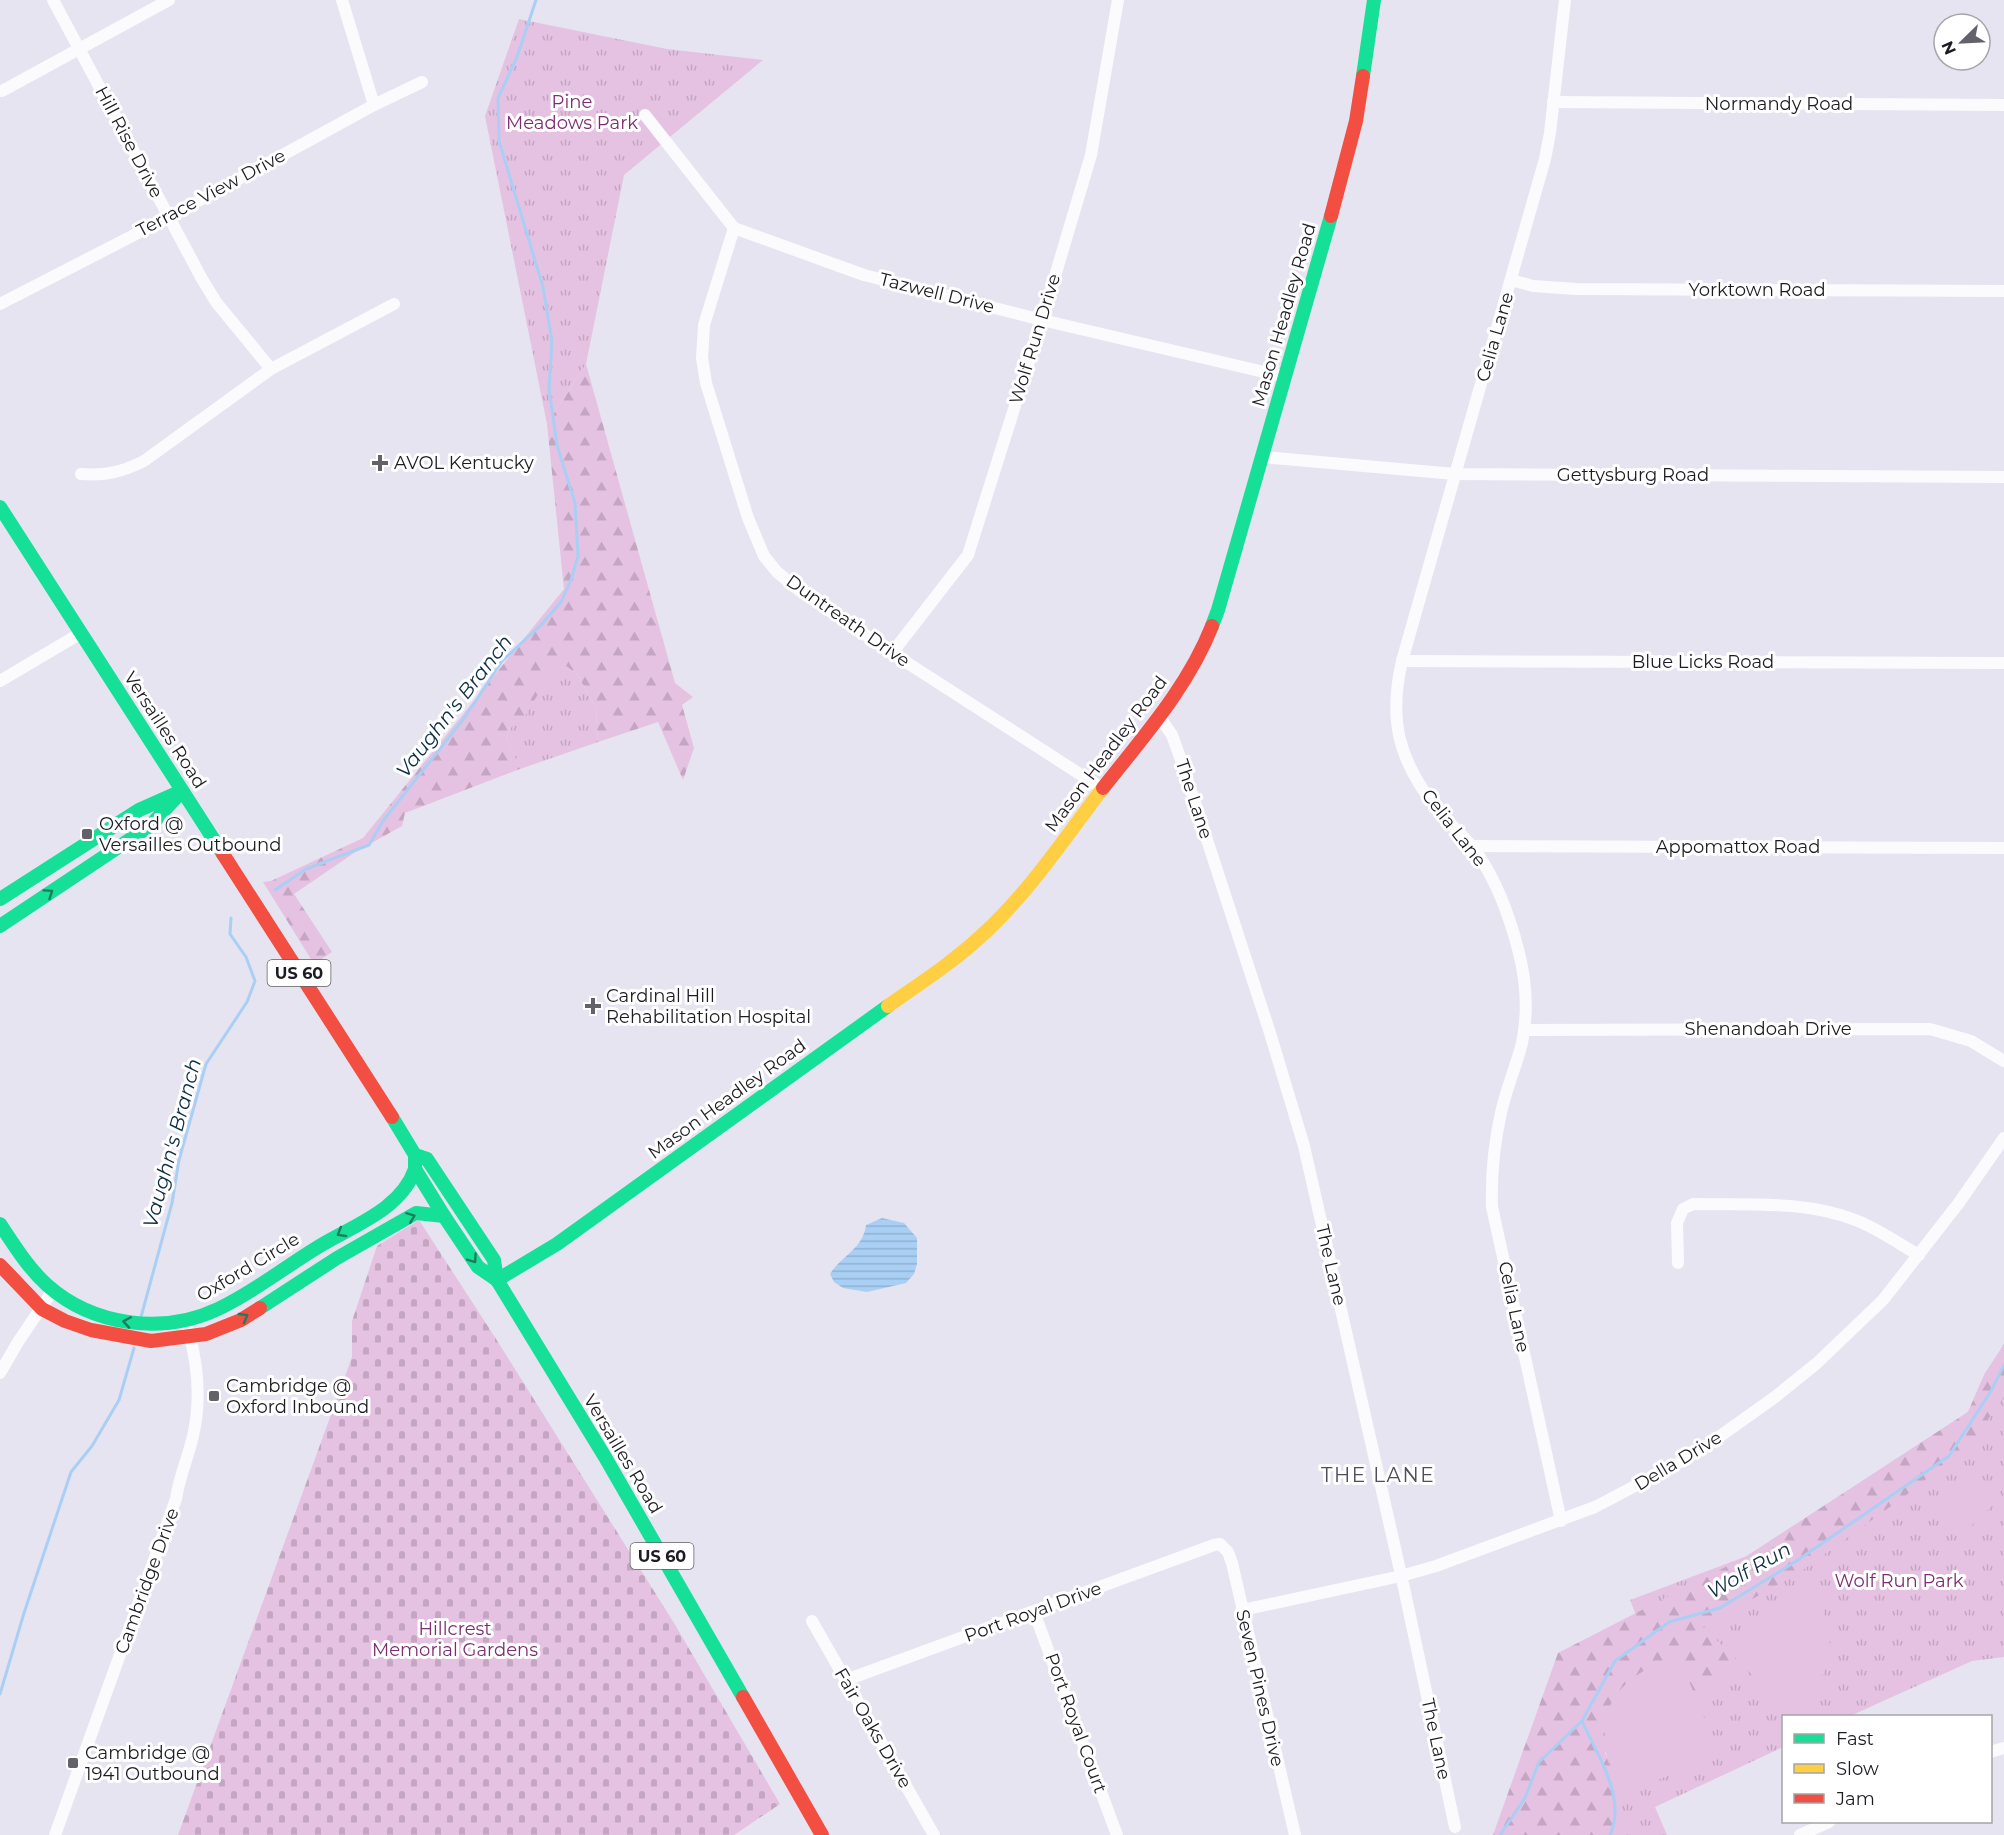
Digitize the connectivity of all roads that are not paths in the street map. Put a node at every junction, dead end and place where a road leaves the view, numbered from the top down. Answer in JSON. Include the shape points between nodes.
{"nodes":[{"id":1,"x":53,"y":0,"type":"edge"},
{"id":2,"x":169,"y":0,"type":"edge"},
{"id":3,"x":342,"y":0,"type":"edge"},
{"id":4,"x":1118,"y":0,"type":"edge"},
{"id":5,"x":1374,"y":0,"type":"edge"},
{"id":6,"x":1565,"y":0,"type":"edge"},
{"id":7,"x":79,"y":49,"type":"junction"},
{"id":8,"x":422,"y":82,"type":"dead end"},
{"id":9,"x":2,"y":91,"type":"dead end"},
{"id":10,"x":1553,"y":102,"type":"junction"},
{"id":11,"x":374,"y":105,"type":"junction"},
{"id":12,"x":2004,"y":105,"type":"edge"},
{"id":13,"x":645,"y":115,"type":"dead end"},
{"id":14,"x":169,"y":217,"type":"junction"},
{"id":15,"x":734,"y":228,"type":"junction"},
{"id":16,"x":1511,"y":279,"type":"junction"},
{"id":17,"x":2004,"y":291,"type":"edge"},
{"id":18,"x":0,"y":304,"type":"edge"},
{"id":19,"x":394,"y":304,"type":"dead end"},
{"id":20,"x":1042,"y":320,"type":"junction"},
{"id":21,"x":271,"y":369,"type":"junction"},
{"id":22,"x":1285,"y":377,"type":"junction"},
{"id":23,"x":1263,"y":457,"type":"junction"},
{"id":24,"x":81,"y":474,"type":"dead end"},
{"id":25,"x":1455,"y":474,"type":"junction"},
{"id":26,"x":2004,"y":477,"type":"edge"},
{"id":27,"x":0,"y":507,"type":"edge"},
{"id":28,"x":81,"y":633,"type":"junction"},
{"id":29,"x":892,"y":653,"type":"junction"},
{"id":30,"x":1402,"y":661,"type":"junction"},
{"id":31,"x":2004,"y":663,"type":"edge"},
{"id":32,"x":0,"y":681,"type":"edge"},
{"id":33,"x":1159,"y":716,"type":"junction"},
{"id":34,"x":1103,"y":789,"type":"junction"},
{"id":35,"x":182,"y":791,"type":"junction"},
{"id":36,"x":1472,"y":846,"type":"junction"},
{"id":37,"x":2004,"y":848,"type":"edge"},
{"id":38,"x":0,"y":899,"type":"edge"},
{"id":39,"x":0,"y":926,"type":"edge"},
{"id":40,"x":1524,"y":1030,"type":"junction"},
{"id":41,"x":2004,"y":1061,"type":"edge"},
{"id":42,"x":2004,"y":1138,"type":"edge"},
{"id":43,"x":415,"y":1162,"type":"junction"},
{"id":44,"x":444,"y":1216,"type":"junction"},
{"id":45,"x":0,"y":1224,"type":"edge"},
{"id":46,"x":1919,"y":1256,"type":"junction"},
{"id":47,"x":1678,"y":1263,"type":"dead end"},
{"id":48,"x":0,"y":1264,"type":"edge"},
{"id":49,"x":497,"y":1280,"type":"junction"},
{"id":50,"x":53,"y":1290,"type":"junction"},
{"id":51,"x":42,"y":1309,"type":"junction"},
{"id":52,"x":185,"y":1321,"type":"junction"},
{"id":53,"x":190,"y":1337,"type":"junction"},
{"id":54,"x":0,"y":1373,"type":"edge"},
{"id":55,"x":1561,"y":1521,"type":"junction"},
{"id":56,"x":1220,"y":1545,"type":"joint"},
{"id":57,"x":1401,"y":1576,"type":"junction"},
{"id":58,"x":1242,"y":1610,"type":"junction"},
{"id":59,"x":1034,"y":1612,"type":"junction"},
{"id":60,"x":812,"y":1621,"type":"dead end"},
{"id":61,"x":846,"y":1680,"type":"junction"},
{"id":62,"x":1825,"y":1823,"type":"edge"},
{"id":63,"x":1455,"y":1827,"type":"dead end"},
{"id":64,"x":56,"y":1835,"type":"edge"},
{"id":65,"x":822,"y":1835,"type":"edge"},
{"id":66,"x":934,"y":1835,"type":"edge"},
{"id":67,"x":1117,"y":1835,"type":"edge"},
{"id":68,"x":1294,"y":1835,"type":"edge"},
{"id":69,"x":1800,"y":1835,"type":"edge"}],
"edges":[{"from":1,"to":7,"type":"street","name":"Hill Rise Drive"},
{"from":2,"to":7,"type":"street"},
{"from":3,"to":11,"type":"street"},
{"from":4,"to":20,"type":"street","name":"Wolf Run Drive","via":[[1091,155]]},
{"from":5,"to":22,"type":"main road","name":"Mason Headley Road","via":[[1356,121]]},
{"from":6,"to":10,"type":"street","name":"Celia Lane"},
{"from":7,"to":9,"type":"street"},
{"from":7,"to":14,"type":"street","name":"Hill Rise Drive"},
{"from":8,"to":11,"type":"street","name":"Terrace View Drive"},
{"from":10,"to":12,"type":"street","name":"Normandy Road"},
{"from":10,"to":16,"type":"street","name":"Celia Lane","via":[[1545,159]]},
{"from":11,"to":14,"type":"street","name":"Terrace View Drive"},
{"from":13,"to":15,"type":"street"},
{"from":14,"to":18,"type":"street","name":"Terrace View Drive"},
{"from":14,"to":21,"type":"street","name":"Hill Rise Drive","via":[[216,302]]},
{"from":15,"to":20,"type":"street","name":"Tazwell Drive","via":[[864,275]]},
{"from":15,"to":29,"type":"street","name":"Duntreath Drive","via":[[704,325],[702,351],[706,383],[748,518],[764,556],[777,572]]},
{"from":16,"to":17,"type":"street","name":"Yorktown Road","via":[[1533,286],[1576,289]]},
{"from":16,"to":25,"type":"street","name":"Celia Lane"},
{"from":19,"to":21,"type":"street"},
{"from":20,"to":22,"type":"street","name":"Tazwell Drive"},
{"from":20,"to":29,"type":"street","name":"Wolf Run Drive","via":[[968,555]]},
{"from":21,"to":24,"type":"street","via":[[144,461],[111,474]]},
{"from":22,"to":23,"type":"main road","name":"Mason Headley Road"},
{"from":23,"to":25,"type":"street","name":"Gettysburg Road"},
{"from":23,"to":33,"type":"main road","name":"Mason Headley Road","via":[[1210,634]]},
{"from":25,"to":26,"type":"street","name":"Gettysburg Road"},
{"from":25,"to":30,"type":"street","name":"Celia Lane"},
{"from":27,"to":28,"type":"main road","name":"Versailles Road","number":"US 60"},
{"from":28,"to":32,"type":"street"},
{"from":28,"to":35,"type":"main road","name":"Versailles Road","number":"US 60"},
{"from":29,"to":34,"type":"street","name":"Duntreath Drive"},
{"from":30,"to":31,"type":"street","name":"Blue Licks Road"},
{"from":30,"to":36,"type":"street","name":"Celia Lane","via":[[1395,706],[1399,739],[1426,795]]},
{"from":33,"to":34,"type":"main road","name":"Mason Headley Road"},
{"from":33,"to":57,"type":"street","name":"The Lane","via":[[1172,735],[1181,760],[1304,1146]]},
{"from":34,"to":49,"type":"main road","name":"Mason Headley Road","via":[[1004,916],[975,942],[557,1244]]},
{"from":35,"to":38,"type":"main road","via":[[139,810]]},
{"from":39,"to":35,"type":"main road","one_way":true,"via":[[150,826]]},
{"from":35,"to":43,"type":"main road","name":"Versailles Road","number":"US 60"},
{"from":36,"to":37,"type":"street","name":"Appomattox Road"},
{"from":36,"to":40,"type":"street","name":"Celia Lane","via":[[1496,885],[1509,918],[1522,967]]},
{"from":40,"to":41,"type":"street","name":"Shenandoah Drive","via":[[1930,1029],[1971,1041]]},
{"from":40,"to":55,"type":"street","name":"Celia Lane","via":[[1495,1144],[1492,1208]]},
{"from":42,"to":46,"type":"street","name":"Della Drive"},
{"from":43,"to":44,"type":"main road","name":"Versailles Road","number":"US 60"},
{"from":43,"to":49,"type":"main road","name":"Versailles Road","number":"US 60","via":[[427,1159],[494,1260]]},
{"from":43,"to":52,"type":"main road","name":"Oxford Circle","one_way":true,"via":[[410,1183],[384,1207],[231,1303]]},
{"from":44,"to":49,"type":"main road","name":"Versailles Road","number":"US 60","one_way":true,"via":[[478,1267]]},
{"from":53,"to":44,"type":"main road","one_way":true,"via":[[241,1320],[416,1213]]},
{"from":45,"to":50,"type":"main road","name":"Oxford Circle"},
{"from":46,"to":47,"type":"street","via":[[1871,1227],[1822,1210],[1693,1204],[1683,1209],[1677,1223]]},
{"from":46,"to":55,"type":"street","name":"Della Drive","via":[[1876,1307],[1775,1397],[1675,1465]]},
{"from":48,"to":51,"type":"main road"},
{"from":49,"to":65,"type":"main road","name":"Versailles Road","number":"US 60","via":[[605,1457]]},
{"from":50,"to":51,"type":"street"},
{"from":52,"to":50,"type":"main road","name":"Oxford Circle","one_way":true,"via":[[151,1325],[116,1320],[100,1316]]},
{"from":51,"to":53,"type":"main road","via":[[91,1329],[151,1341]]},
{"from":51,"to":54,"type":"street"},
{"from":52,"to":53,"type":"street","name":"Cambridge Drive"},
{"from":53,"to":64,"type":"street","name":"Cambridge Drive","via":[[198,1390],[192,1440],[176,1499]]},
{"from":55,"to":57,"type":"street","name":"Della Drive"},
{"from":56,"to":58,"type":"street","name":"Seven Pines Drive","via":[[1232,1563]]},
{"from":56,"to":59,"type":"street","name":"Port Royal Drive"},
{"from":57,"to":58,"type":"street","name":"Della Drive"},
{"from":57,"to":63,"type":"street","name":"The Lane"},
{"from":58,"to":68,"type":"street","name":"Seven Pines Drive"},
{"from":59,"to":61,"type":"street","name":"Port Royal Drive"},
{"from":59,"to":67,"type":"street","name":"Port Royal Court"},
{"from":60,"to":61,"type":"street","name":"Fair Oaks Drive"},
{"from":61,"to":66,"type":"street","name":"Fair Oaks Drive"},
{"from":62,"to":69,"type":"street"}]}
